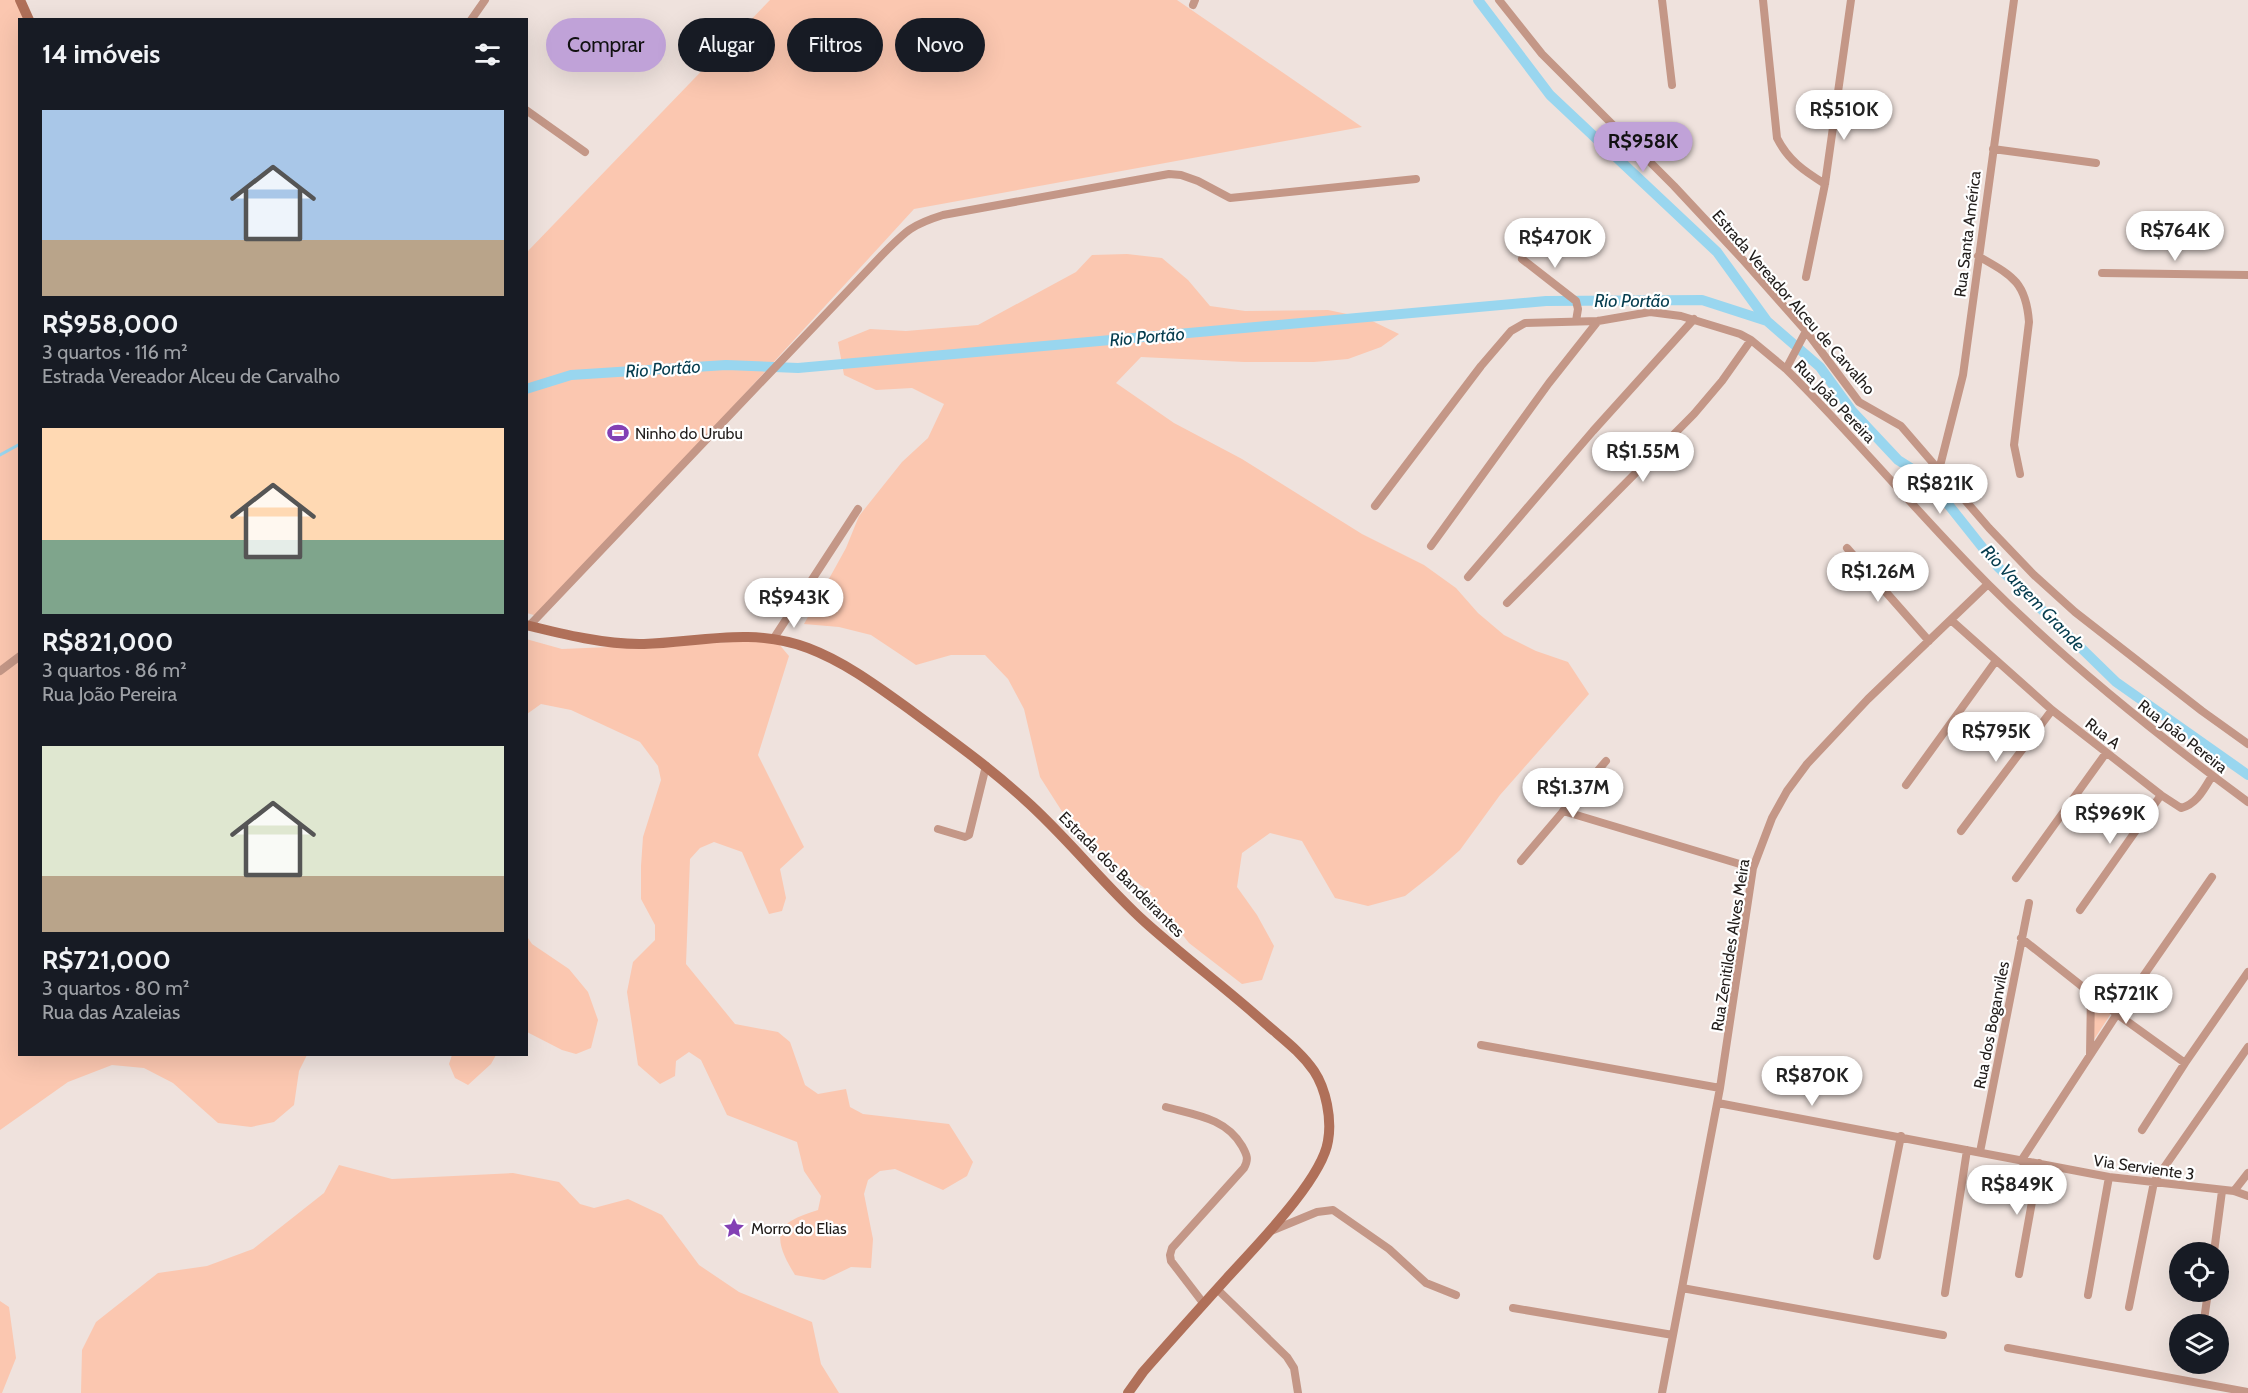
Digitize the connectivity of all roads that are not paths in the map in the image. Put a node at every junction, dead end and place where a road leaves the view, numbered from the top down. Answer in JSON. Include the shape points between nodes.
{"nodes":[{"id":1,"x":20,"y":0,"type":"edge"},
{"id":2,"x":485,"y":0,"type":"edge"},
{"id":3,"x":1499,"y":0,"type":"edge"},
{"id":4,"x":1662,"y":0,"type":"edge"},
{"id":5,"x":1763,"y":0,"type":"edge"},
{"id":6,"x":1851,"y":0,"type":"edge"},
{"id":7,"x":2014,"y":0,"type":"edge"},
{"id":8,"x":28,"y":18,"type":"edge"},
{"id":9,"x":472,"y":18,"type":"edge"},
{"id":10,"x":1672,"y":85,"type":"dead end"},
{"id":11,"x":528,"y":111,"type":"edge"},
{"id":12,"x":1992,"y":148,"type":"junction"},
{"id":13,"x":585,"y":152,"type":"dead end"},
{"id":14,"x":2096,"y":163,"type":"dead end"},
{"id":15,"x":1416,"y":179,"type":"dead end"},
{"id":16,"x":1825,"y":184,"type":"junction"},
{"id":17,"x":1978,"y":256,"type":"junction"},
{"id":18,"x":1522,"y":259,"type":"dead end"},
{"id":19,"x":2102,"y":273,"type":"dead end"},
{"id":20,"x":2248,"y":275,"type":"edge"},
{"id":21,"x":1806,"y":277,"type":"dead end"},
{"id":22,"x":1601,"y":319,"type":"junction"},
{"id":23,"x":1694,"y":319,"type":"junction"},
{"id":24,"x":1576,"y":321,"type":"junction"},
{"id":25,"x":1806,"y":331,"type":"junction"},
{"id":26,"x":1751,"y":340,"type":"junction"},
{"id":27,"x":1786,"y":369,"type":"junction"},
{"id":28,"x":1939,"y":470,"type":"junction"},
{"id":29,"x":2020,"y":474,"type":"dead end"},
{"id":30,"x":1376,"y":506,"type":"dead end"},
{"id":31,"x":858,"y":509,"type":"dead end"},
{"id":32,"x":1431,"y":546,"type":"dead end"},
{"id":33,"x":1847,"y":548,"type":"dead end"},
{"id":34,"x":1468,"y":578,"type":"dead end"},
{"id":35,"x":1988,"y":584,"type":"junction"},
{"id":36,"x":1507,"y":603,"type":"dead end"},
{"id":37,"x":1951,"y":620,"type":"junction"},
{"id":38,"x":528,"y":625,"type":"edge"},
{"id":39,"x":774,"y":638,"type":"junction"},
{"id":40,"x":1929,"y":641,"type":"junction"},
{"id":41,"x":18,"y":658,"type":"edge"},
{"id":42,"x":1995,"y":662,"type":"junction"},
{"id":43,"x":0,"y":671,"type":"edge"},
{"id":44,"x":2052,"y":710,"type":"junction"},
{"id":45,"x":2248,"y":744,"type":"edge"},
{"id":46,"x":2106,"y":753,"type":"junction"},
{"id":47,"x":1606,"y":761,"type":"dead end"},
{"id":48,"x":986,"y":766,"type":"junction"},
{"id":49,"x":2212,"y":776,"type":"junction"},
{"id":50,"x":1906,"y":785,"type":"dead end"},
{"id":51,"x":2161,"y":795,"type":"junction"},
{"id":52,"x":2248,"y":802,"type":"edge"},
{"id":53,"x":1563,"y":811,"type":"junction"},
{"id":54,"x":938,"y":829,"type":"dead end"},
{"id":55,"x":1961,"y":831,"type":"dead end"},
{"id":56,"x":1521,"y":861,"type":"dead end"},
{"id":57,"x":1753,"y":868,"type":"junction"},
{"id":58,"x":2212,"y":877,"type":"dead end"},
{"id":59,"x":2016,"y":878,"type":"dead end"},
{"id":60,"x":2029,"y":903,"type":"dead end"},
{"id":61,"x":2080,"y":909,"type":"dead end"},
{"id":62,"x":2021,"y":938,"type":"junction"},
{"id":63,"x":2248,"y":972,"type":"edge"},
{"id":64,"x":2091,"y":993,"type":"junction"},
{"id":65,"x":2117,"y":1014,"type":"junction"},
{"id":66,"x":1481,"y":1045,"type":"dead end"},
{"id":67,"x":2248,"y":1047,"type":"edge"},
{"id":68,"x":2090,"y":1056,"type":"junction"},
{"id":69,"x":2185,"y":1063,"type":"junction"},
{"id":70,"x":1720,"y":1088,"type":"junction"},
{"id":71,"x":1718,"y":1103,"type":"junction"},
{"id":72,"x":1166,"y":1107,"type":"dead end"},
{"id":73,"x":2142,"y":1130,"type":"dead end"},
{"id":74,"x":1901,"y":1136,"type":"junction"},
{"id":75,"x":1967,"y":1150,"type":"junction"},
{"id":76,"x":1980,"y":1152,"type":"junction"},
{"id":77,"x":2021,"y":1161,"type":"junction"},
{"id":78,"x":2039,"y":1163,"type":"junction"},
{"id":79,"x":2248,"y":1173,"type":"edge"},
{"id":80,"x":2109,"y":1176,"type":"junction"},
{"id":81,"x":2154,"y":1182,"type":"junction"},
{"id":82,"x":2222,"y":1191,"type":"junction"},
{"id":83,"x":2234,"y":1191,"type":"junction"},
{"id":84,"x":2248,"y":1196,"type":"edge"},
{"id":85,"x":1267,"y":1233,"type":"junction"},
{"id":86,"x":2215,"y":1242,"type":"edge"},
{"id":87,"x":1877,"y":1256,"type":"dead end"},
{"id":88,"x":2019,"y":1274,"type":"dead end"},
{"id":89,"x":1682,"y":1288,"type":"junction"},
{"id":90,"x":1217,"y":1289,"type":"junction"},
{"id":91,"x":1945,"y":1293,"type":"dead end"},
{"id":92,"x":1456,"y":1295,"type":"dead end"},
{"id":93,"x":2088,"y":1295,"type":"dead end"},
{"id":94,"x":1204,"y":1304,"type":"junction"},
{"id":95,"x":2129,"y":1307,"type":"dead end"},
{"id":96,"x":1513,"y":1308,"type":"dead end"},
{"id":97,"x":1673,"y":1335,"type":"junction"},
{"id":98,"x":1943,"y":1335,"type":"dead end"},
{"id":99,"x":2008,"y":1348,"type":"dead end"},
{"id":100,"x":2248,"y":1392,"type":"edge"},
{"id":101,"x":1128,"y":1393,"type":"edge"},
{"id":102,"x":1298,"y":1393,"type":"edge"},
{"id":103,"x":1662,"y":1393,"type":"edge"}],
"edges":[{"from":1,"to":8,"type":"main road"},
{"from":2,"to":9,"type":"street"},
{"from":3,"to":25,"type":"street","name":"Estrada Vereador Alceu de Carvalho","via":[[1542,54],[1674,186]]},
{"from":4,"to":10,"type":"street"},
{"from":5,"to":16,"type":"street","via":[[1777,138],[1784,153]]},
{"from":6,"to":16,"type":"street"},
{"from":7,"to":12,"type":"street","name":"Rua Santa América"},
{"from":11,"to":13,"type":"street"},
{"from":12,"to":14,"type":"street"},
{"from":12,"to":17,"type":"street","name":"Rua Santa América"},
{"from":15,"to":38,"type":"street","via":[[1230,198],[1198,181],[1169,174],[944,215],[915,225]]},
{"from":16,"to":21,"type":"street"},
{"from":17,"to":28,"type":"street","name":"Rua Santa América","via":[[1963,375]]},
{"from":17,"to":29,"type":"street","via":[[2010,274],[2022,286],[2028,305],[2014,445]]},
{"from":18,"to":24,"type":"street","via":[[1576,301]]},
{"from":19,"to":20,"type":"street"},
{"from":22,"to":23,"type":"street","name":"Rua João Pereira","via":[[1650,312]]},
{"from":22,"to":24,"type":"street","name":"Rua João Pereira"},
{"from":22,"to":32,"type":"street","via":[[1549,383]]},
{"from":23,"to":26,"type":"street","name":"Rua João Pereira"},
{"from":23,"to":34,"type":"street"},
{"from":24,"to":30,"type":"street","name":"Rua João Pereira","via":[[1525,323],[1511,331]]},
{"from":25,"to":27,"type":"street"},
{"from":25,"to":28,"type":"street","name":"Estrada Vereador Alceu de Carvalho","via":[[1853,396],[1900,426]]},
{"from":26,"to":27,"type":"street","name":"Rua João Pereira"},
{"from":26,"to":36,"type":"street","via":[[1694,414]]},
{"from":27,"to":35,"type":"street","name":"Rua João Pereira"},
{"from":28,"to":45,"type":"street","name":"Estrada Vereador Alceu de Carvalho","via":[[2034,575],[2075,612]]},
{"from":31,"to":39,"type":"street"},
{"from":33,"to":40,"type":"street"},
{"from":35,"to":37,"type":"street","name":"Rua Zenitildes Alves Meira"},
{"from":35,"to":49,"type":"street","name":"Rua João Pereira","via":[[2082,671]]},
{"from":37,"to":40,"type":"street","name":"Rua Zenitildes Alves Meira"},
{"from":37,"to":42,"type":"street","name":"Rua A"},
{"from":38,"to":39,"type":"main road","name":"Estrada dos Bandeirantes","via":[[615,643]]},
{"from":39,"to":48,"type":"main road","name":"Estrada dos Bandeirantes","via":[[846,666]]},
{"from":40,"to":57,"type":"street","name":"Rua Zenitildes Alves Meira","via":[[1807,764],[1772,818]]},
{"from":41,"to":43,"type":"street"},
{"from":42,"to":44,"type":"street","name":"Rua A"},
{"from":42,"to":50,"type":"street"},
{"from":44,"to":46,"type":"street","name":"Rua A"},
{"from":44,"to":55,"type":"street"},
{"from":46,"to":51,"type":"street","name":"Rua A"},
{"from":46,"to":59,"type":"street"},
{"from":47,"to":53,"type":"street"},
{"from":48,"to":54,"type":"street","via":[[970,832],[965,837]]},
{"from":48,"to":85,"type":"main road","name":"Estrada dos Bandeirantes","via":[[1046,819],[1144,921],[1301,1055],[1317,1076],[1329,1119],[1327,1149],[1306,1186]]},
{"from":49,"to":51,"type":"street","name":"Rua A","via":[[2189,806],[2181,808]]},
{"from":49,"to":52,"type":"street","name":"Rua João Pereira"},
{"from":51,"to":61,"type":"street"},
{"from":53,"to":56,"type":"street"},
{"from":53,"to":57,"type":"street"},
{"from":57,"to":70,"type":"street","name":"Rua Zenitildes Alves Meira"},
{"from":58,"to":65,"type":"street"},
{"from":60,"to":62,"type":"street","name":"Rua dos Boganviles"},
{"from":62,"to":64,"type":"street"},
{"from":62,"to":76,"type":"street","name":"Rua dos Boganviles"},
{"from":63,"to":69,"type":"street"},
{"from":64,"to":65,"type":"street"},
{"from":64,"to":68,"type":"street"},
{"from":65,"to":68,"type":"street"},
{"from":65,"to":69,"type":"street"},
{"from":66,"to":70,"type":"street"},
{"from":67,"to":81,"type":"street"},
{"from":68,"to":77,"type":"street"},
{"from":69,"to":73,"type":"street"},
{"from":70,"to":71,"type":"street","name":"Rua Zenitildes Alves Meira"},
{"from":71,"to":74,"type":"street","name":"Via Serviente 3"},
{"from":71,"to":89,"type":"street","name":"Rua Zenitildes Alves Meira"},
{"from":72,"to":94,"type":"street","via":[[1225,1125],[1247,1155],[1244,1168],[1172,1248],[1171,1261]]},
{"from":74,"to":75,"type":"street","name":"Via Serviente 3"},
{"from":74,"to":87,"type":"street"},
{"from":75,"to":76,"type":"street","name":"Via Serviente 3"},
{"from":75,"to":91,"type":"street"},
{"from":76,"to":77,"type":"street","name":"Via Serviente 3"},
{"from":77,"to":78,"type":"street","name":"Via Serviente 3"},
{"from":78,"to":80,"type":"street","name":"Via Serviente 3"},
{"from":78,"to":88,"type":"street"},
{"from":79,"to":83,"type":"street"},
{"from":80,"to":81,"type":"street","name":"Via Serviente 3"},
{"from":80,"to":93,"type":"street"},
{"from":81,"to":82,"type":"street","name":"Via Serviente 3"},
{"from":81,"to":95,"type":"street"},
{"from":82,"to":83,"type":"street","name":"Via Serviente 3"},
{"from":82,"to":86,"type":"street"},
{"from":83,"to":84,"type":"street","name":"Via Serviente 3"},
{"from":85,"to":90,"type":"main road","name":"Estrada dos Bandeirantes"},
{"from":85,"to":92,"type":"street","via":[[1317,1212],[1333,1210],[1389,1249],[1426,1283]]},
{"from":89,"to":97,"type":"street","name":"Rua Zenitildes Alves Meira"},
{"from":89,"to":98,"type":"street"},
{"from":90,"to":94,"type":"main road","name":"Estrada dos Bandeirantes"},
{"from":90,"to":102,"type":"street","via":[[1287,1357],[1294,1368]]},
{"from":94,"to":101,"type":"main road","name":"Estrada dos Bandeirantes"},
{"from":96,"to":97,"type":"street"},
{"from":97,"to":103,"type":"street","name":"Rua Zenitildes Alves Meira"},
{"from":99,"to":100,"type":"street"}]}
